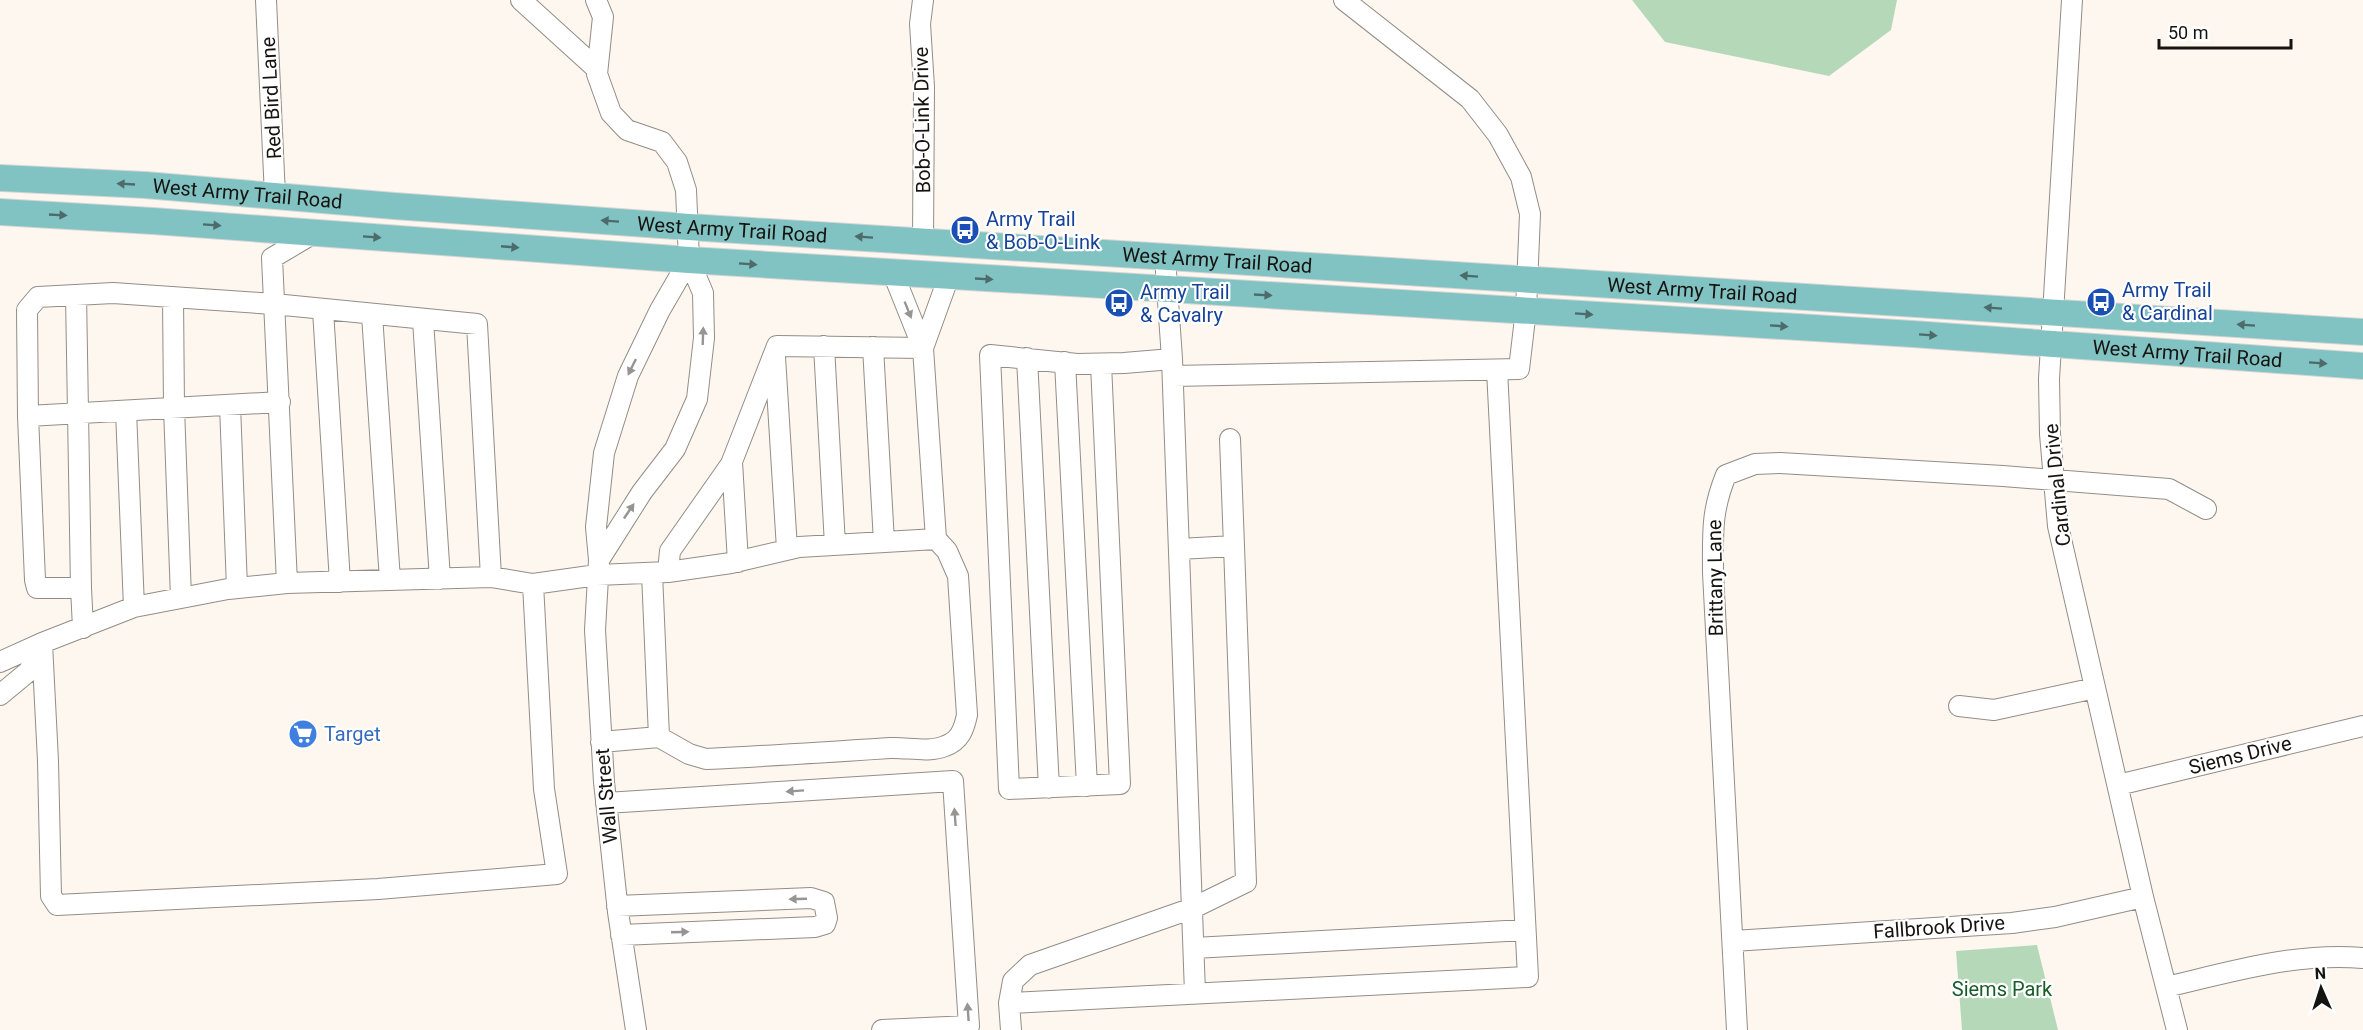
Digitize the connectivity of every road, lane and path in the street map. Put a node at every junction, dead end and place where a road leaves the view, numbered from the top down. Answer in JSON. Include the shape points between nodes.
{"nodes":[{"id":1,"x":266,"y":0,"type":"edge"},
{"id":2,"x":521,"y":0,"type":"edge"},
{"id":3,"x":596,"y":0,"type":"edge"},
{"id":4,"x":923,"y":0,"type":"edge"},
{"id":5,"x":1344,"y":0,"type":"edge"},
{"id":6,"x":2072,"y":0,"type":"edge"},
{"id":7,"x":597,"y":69,"type":"junction"},
{"id":8,"x":0,"y":178,"type":"edge"},
{"id":9,"x":275,"y":196,"type":"junction"},
{"id":10,"x":0,"y":212,"type":"edge"},
{"id":11,"x":689,"y":227,"type":"junction"},
{"id":12,"x":314,"y":233,"type":"junction"},
{"id":13,"x":923,"y":241,"type":"junction"},
{"id":14,"x":1165,"y":257,"type":"junction"},
{"id":15,"x":689,"y":260,"type":"junction"},
{"id":16,"x":893,"y":273,"type":"junction"},
{"id":17,"x":949,"y":276,"type":"junction"},
{"id":18,"x":1527,"y":280,"type":"junction"},
{"id":19,"x":1167,"y":290,"type":"junction"},
{"id":20,"x":76,"y":295,"type":"junction"},
{"id":21,"x":173,"y":297,"type":"junction"},
{"id":22,"x":274,"y":304,"type":"junction"},
{"id":23,"x":323,"y":310,"type":"junction"},
{"id":24,"x":1526,"y":310,"type":"junction"},
{"id":25,"x":2052,"y":312,"type":"junction"},
{"id":26,"x":372,"y":315,"type":"junction"},
{"id":27,"x":423,"y":320,"type":"junction"},
{"id":28,"x":2363,"y":332,"type":"edge"},
{"id":29,"x":2050,"y":344,"type":"junction"},
{"id":30,"x":824,"y":346,"type":"junction"},
{"id":31,"x":873,"y":347,"type":"junction"},
{"id":32,"x":923,"y":348,"type":"junction"},
{"id":33,"x":775,"y":351,"type":"junction"},
{"id":34,"x":1027,"y":358,"type":"junction"},
{"id":35,"x":1065,"y":362,"type":"junction"},
{"id":36,"x":1101,"y":364,"type":"junction"},
{"id":37,"x":2363,"y":366,"type":"edge"},
{"id":38,"x":1172,"y":367,"type":"junction"},
{"id":39,"x":1497,"y":370,"type":"junction"},
{"id":40,"x":280,"y":402,"type":"junction"},
{"id":41,"x":230,"y":405,"type":"junction"},
{"id":42,"x":174,"y":408,"type":"junction"},
{"id":43,"x":126,"y":411,"type":"junction"},
{"id":44,"x":79,"y":413,"type":"junction"},
{"id":45,"x":28,"y":416,"type":"junction"},
{"id":46,"x":1230,"y":439,"type":"dead end"},
{"id":47,"x":732,"y":462,"type":"junction"},
{"id":48,"x":2054,"y":481,"type":"junction"},
{"id":49,"x":2206,"y":509,"type":"dead end"},
{"id":50,"x":936,"y":539,"type":"junction"},
{"id":51,"x":884,"y":542,"type":"junction"},
{"id":52,"x":835,"y":545,"type":"junction"},
{"id":53,"x":1234,"y":546,"type":"junction"},
{"id":54,"x":787,"y":549,"type":"junction"},
{"id":55,"x":1179,"y":549,"type":"junction"},
{"id":56,"x":738,"y":562,"type":"junction"},
{"id":57,"x":598,"y":568,"type":"junction"},
{"id":58,"x":660,"y":573,"type":"junction"},
{"id":59,"x":491,"y":577,"type":"junction"},
{"id":60,"x":440,"y":579,"type":"junction"},
{"id":61,"x":390,"y":580,"type":"junction"},
{"id":62,"x":340,"y":582,"type":"junction"},
{"id":63,"x":287,"y":583,"type":"junction"},
{"id":64,"x":533,"y":584,"type":"junction"},
{"id":65,"x":81,"y":588,"type":"junction"},
{"id":66,"x":237,"y":588,"type":"junction"},
{"id":67,"x":181,"y":598,"type":"junction"},
{"id":68,"x":134,"y":607,"type":"junction"},
{"id":69,"x":83,"y":628,"type":"junction"},
{"id":70,"x":42,"y":643,"type":"junction"},
{"id":71,"x":0,"y":662,"type":"edge"},
{"id":72,"x":2095,"y":688,"type":"junction"},
{"id":73,"x":0,"y":695,"type":"edge"},
{"id":74,"x":1959,"y":705,"type":"dead end"},
{"id":75,"x":2363,"y":726,"type":"edge"},
{"id":76,"x":659,"y":737,"type":"junction"},
{"id":77,"x":601,"y":742,"type":"junction"},
{"id":78,"x":2118,"y":785,"type":"junction"},
{"id":79,"x":1087,"y":786,"type":"junction"},
{"id":80,"x":1049,"y":788,"type":"junction"},
{"id":81,"x":606,"y":802,"type":"junction"},
{"id":82,"x":2143,"y":897,"type":"junction"},
{"id":83,"x":751,"y":900,"type":"junction"},
{"id":84,"x":617,"y":906,"type":"junction"},
{"id":85,"x":1193,"y":908,"type":"junction"},
{"id":86,"x":753,"y":929,"type":"junction"},
{"id":87,"x":1525,"y":930,"type":"junction"},
{"id":88,"x":621,"y":934,"type":"junction"},
{"id":89,"x":1733,"y":941,"type":"junction"},
{"id":90,"x":1194,"y":948,"type":"junction"},
{"id":91,"x":2363,"y":958,"type":"edge"},
{"id":92,"x":2166,"y":987,"type":"junction"},
{"id":93,"x":1195,"y":993,"type":"junction"},
{"id":94,"x":1009,"y":1003,"type":"junction"},
{"id":95,"x":636,"y":1030,"type":"edge"},
{"id":96,"x":882,"y":1030,"type":"edge"},
{"id":97,"x":1011,"y":1030,"type":"edge"},
{"id":98,"x":1737,"y":1030,"type":"edge"},
{"id":99,"x":2176,"y":1030,"type":"edge"}],
"edges":[{"from":1,"to":9,"type":"street","name":"Red Bird Lane"},
{"from":2,"to":7,"type":"street"},
{"from":3,"to":7,"type":"street","via":[[603,17]]},
{"from":4,"to":13,"type":"street","name":"Bob-O-Link Drive"},
{"from":5,"to":18,"type":"street","via":[[1470,99],[1498,135],[1521,177],[1530,214]]},
{"from":6,"to":25,"type":"street","name":"Cardinal Drive"},
{"from":7,"to":11,"type":"street","via":[[611,113],[627,130],[662,142],[677,162],[686,190]]},
{"from":9,"to":8,"type":"main road","name":"West Army Trail Road","one_way":true},
{"from":11,"to":9,"type":"main road","name":"West Army Trail Road","one_way":true},
{"from":10,"to":12,"type":"main road","name":"West Army Trail Road","one_way":true},
{"from":13,"to":11,"type":"main road","name":"West Army Trail Road","one_way":true},
{"from":11,"to":15,"type":"street"},
{"from":12,"to":15,"type":"main road","name":"West Army Trail Road","one_way":true},
{"from":12,"to":22,"type":"street","via":[[272,258]]},
{"from":13,"to":14,"type":"main road","name":"West Army Trail Road"},
{"from":18,"to":14,"type":"main road","name":"West Army Trail Road","one_way":true},
{"from":14,"to":19,"type":"street"},
{"from":15,"to":16,"type":"main road","name":"West Army Trail Road","one_way":true},
{"from":15,"to":57,"type":"street","name":"Wall Street","one_way":true,"via":[[628,376],[604,453],[596,527]]},
{"from":57,"to":15,"type":"street","one_way":true,"via":[[642,492],[675,449],[697,399],[704,338],[703,293]]},
{"from":16,"to":17,"type":"main road","name":"West Army Trail Road"},
{"from":16,"to":32,"type":"street","one_way":true},
{"from":17,"to":19,"type":"main road","name":"West Army Trail Road","one_way":true},
{"from":17,"to":32,"type":"street"},
{"from":18,"to":24,"type":"street"},
{"from":25,"to":18,"type":"main road","name":"West Army Trail Road","one_way":true},
{"from":19,"to":24,"type":"main road","name":"West Army Trail Road","one_way":true},
{"from":19,"to":38,"type":"street"},
{"from":20,"to":21,"type":"street"},
{"from":20,"to":44,"type":"street"},
{"from":20,"to":45,"type":"street","via":[[38,297],[27,310]]},
{"from":21,"to":22,"type":"street"},
{"from":21,"to":42,"type":"street"},
{"from":22,"to":23,"type":"street"},
{"from":22,"to":40,"type":"street"},
{"from":23,"to":26,"type":"street"},
{"from":23,"to":62,"type":"street"},
{"from":24,"to":29,"type":"main road","name":"West Army Trail Road","one_way":true},
{"from":24,"to":39,"type":"street","via":[[1520,369]]},
{"from":28,"to":25,"type":"main road","name":"West Army Trail Road","one_way":true},
{"from":25,"to":29,"type":"street","name":"Cardinal Drive"},
{"from":26,"to":27,"type":"street"},
{"from":26,"to":61,"type":"street"},
{"from":27,"to":59,"type":"street","via":[[477,324]]},
{"from":27,"to":60,"type":"street"},
{"from":29,"to":37,"type":"main road","name":"West Army Trail Road","one_way":true},
{"from":29,"to":48,"type":"street","name":"Cardinal Drive"},
{"from":30,"to":31,"type":"street"},
{"from":30,"to":33,"type":"street","via":[[777,346]]},
{"from":30,"to":52,"type":"street"},
{"from":31,"to":32,"type":"street"},
{"from":31,"to":51,"type":"street"},
{"from":32,"to":50,"type":"street"},
{"from":33,"to":47,"type":"street"},
{"from":33,"to":54,"type":"street"},
{"from":34,"to":35,"type":"street"},
{"from":34,"to":80,"type":"street"},
{"from":34,"to":80,"type":"street","via":[[990,355],[1010,789]]},
{"from":35,"to":36,"type":"street"},
{"from":35,"to":79,"type":"street"},
{"from":36,"to":38,"type":"street"},
{"from":36,"to":79,"type":"street","via":[[1120,784]]},
{"from":38,"to":39,"type":"street"},
{"from":38,"to":55,"type":"street"},
{"from":39,"to":87,"type":"street"},
{"from":40,"to":41,"type":"street"},
{"from":40,"to":63,"type":"street"},
{"from":41,"to":42,"type":"street"},
{"from":41,"to":66,"type":"street"},
{"from":42,"to":43,"type":"street"},
{"from":42,"to":67,"type":"street"},
{"from":43,"to":44,"type":"street"},
{"from":43,"to":68,"type":"street"},
{"from":44,"to":45,"type":"street"},
{"from":44,"to":65,"type":"street"},
{"from":45,"to":65,"type":"street","via":[[37,588]]},
{"from":46,"to":53,"type":"street"},
{"from":47,"to":56,"type":"street"},
{"from":47,"to":58,"type":"street","via":[[670,551]]},
{"from":48,"to":49,"type":"street","via":[[2169,489]]},
{"from":48,"to":72,"type":"street","name":"Cardinal Drive","via":[[2058,526]]},
{"from":48,"to":89,"type":"street","name":"Brittany Lane","via":[[1803,463],[1755,464],[1726,475],[1713,520],[1713,573]]},
{"from":50,"to":51,"type":"street"},
{"from":50,"to":76,"type":"street","via":[[947,551],[958,576],[967,715],[965,728],[947,746],[706,759]]},
{"from":51,"to":52,"type":"street"},
{"from":52,"to":54,"type":"street"},
{"from":53,"to":55,"type":"street"},
{"from":53,"to":85,"type":"street","via":[[1246,882]]},
{"from":54,"to":56,"type":"street"},
{"from":55,"to":85,"type":"street"},
{"from":56,"to":58,"type":"street"},
{"from":57,"to":58,"type":"street"},
{"from":57,"to":64,"type":"street"},
{"from":57,"to":77,"type":"street","name":"Wall Street","via":[[595,630]]},
{"from":58,"to":76,"type":"street"},
{"from":59,"to":60,"type":"street"},
{"from":59,"to":64,"type":"street"},
{"from":60,"to":61,"type":"street"},
{"from":61,"to":62,"type":"street"},
{"from":62,"to":63,"type":"street"},
{"from":63,"to":66,"type":"street"},
{"from":64,"to":70,"type":"street","via":[[544,789],[557,874],[378,889],[57,905],[51,896]]},
{"from":65,"to":69,"type":"street"},
{"from":66,"to":67,"type":"street"},
{"from":67,"to":68,"type":"street"},
{"from":68,"to":69,"type":"street"},
{"from":69,"to":70,"type":"street"},
{"from":70,"to":71,"type":"street"},
{"from":70,"to":73,"type":"street","via":[[29,671]]},
{"from":72,"to":74,"type":"street","via":[[1994,710]]},
{"from":72,"to":78,"type":"street","name":"Cardinal Drive"},
{"from":75,"to":78,"type":"street","name":"Siems Drive"},
{"from":76,"to":77,"type":"street"},
{"from":77,"to":81,"type":"street","name":"Wall Street"},
{"from":78,"to":82,"type":"street","name":"Cardinal Drive"},
{"from":79,"to":80,"type":"street"},
{"from":81,"to":84,"type":"street","name":"Wall Street"},
{"from":96,"to":81,"type":"street","one_way":true,"via":[[969,1026],[953,781]]},
{"from":82,"to":89,"type":"street","name":"Fallbrook Drive","via":[[2012,923]]},
{"from":82,"to":92,"type":"street","name":"Cardinal Drive"},
{"from":83,"to":84,"type":"street"},
{"from":83,"to":86,"type":"street"},
{"from":86,"to":83,"type":"street","one_way":true,"via":[[815,927],[825,924],[827,910],[824,902],[812,898]]},
{"from":84,"to":88,"type":"street","name":"Wall Street"},
{"from":85,"to":90,"type":"street"},
{"from":85,"to":94,"type":"street","via":[[1030,965],[1013,981]]},
{"from":88,"to":86,"type":"street","one_way":true},
{"from":87,"to":90,"type":"street"},
{"from":87,"to":93,"type":"street","via":[[1528,977]]},
{"from":88,"to":95,"type":"street","name":"Wall Street"},
{"from":89,"to":98,"type":"street"},
{"from":90,"to":93,"type":"street"},
{"from":91,"to":92,"type":"street","via":[[2336,955],[2281,961]]},
{"from":92,"to":99,"type":"street","name":"Cardinal Drive"},
{"from":93,"to":94,"type":"street"},
{"from":94,"to":97,"type":"street"}]}
